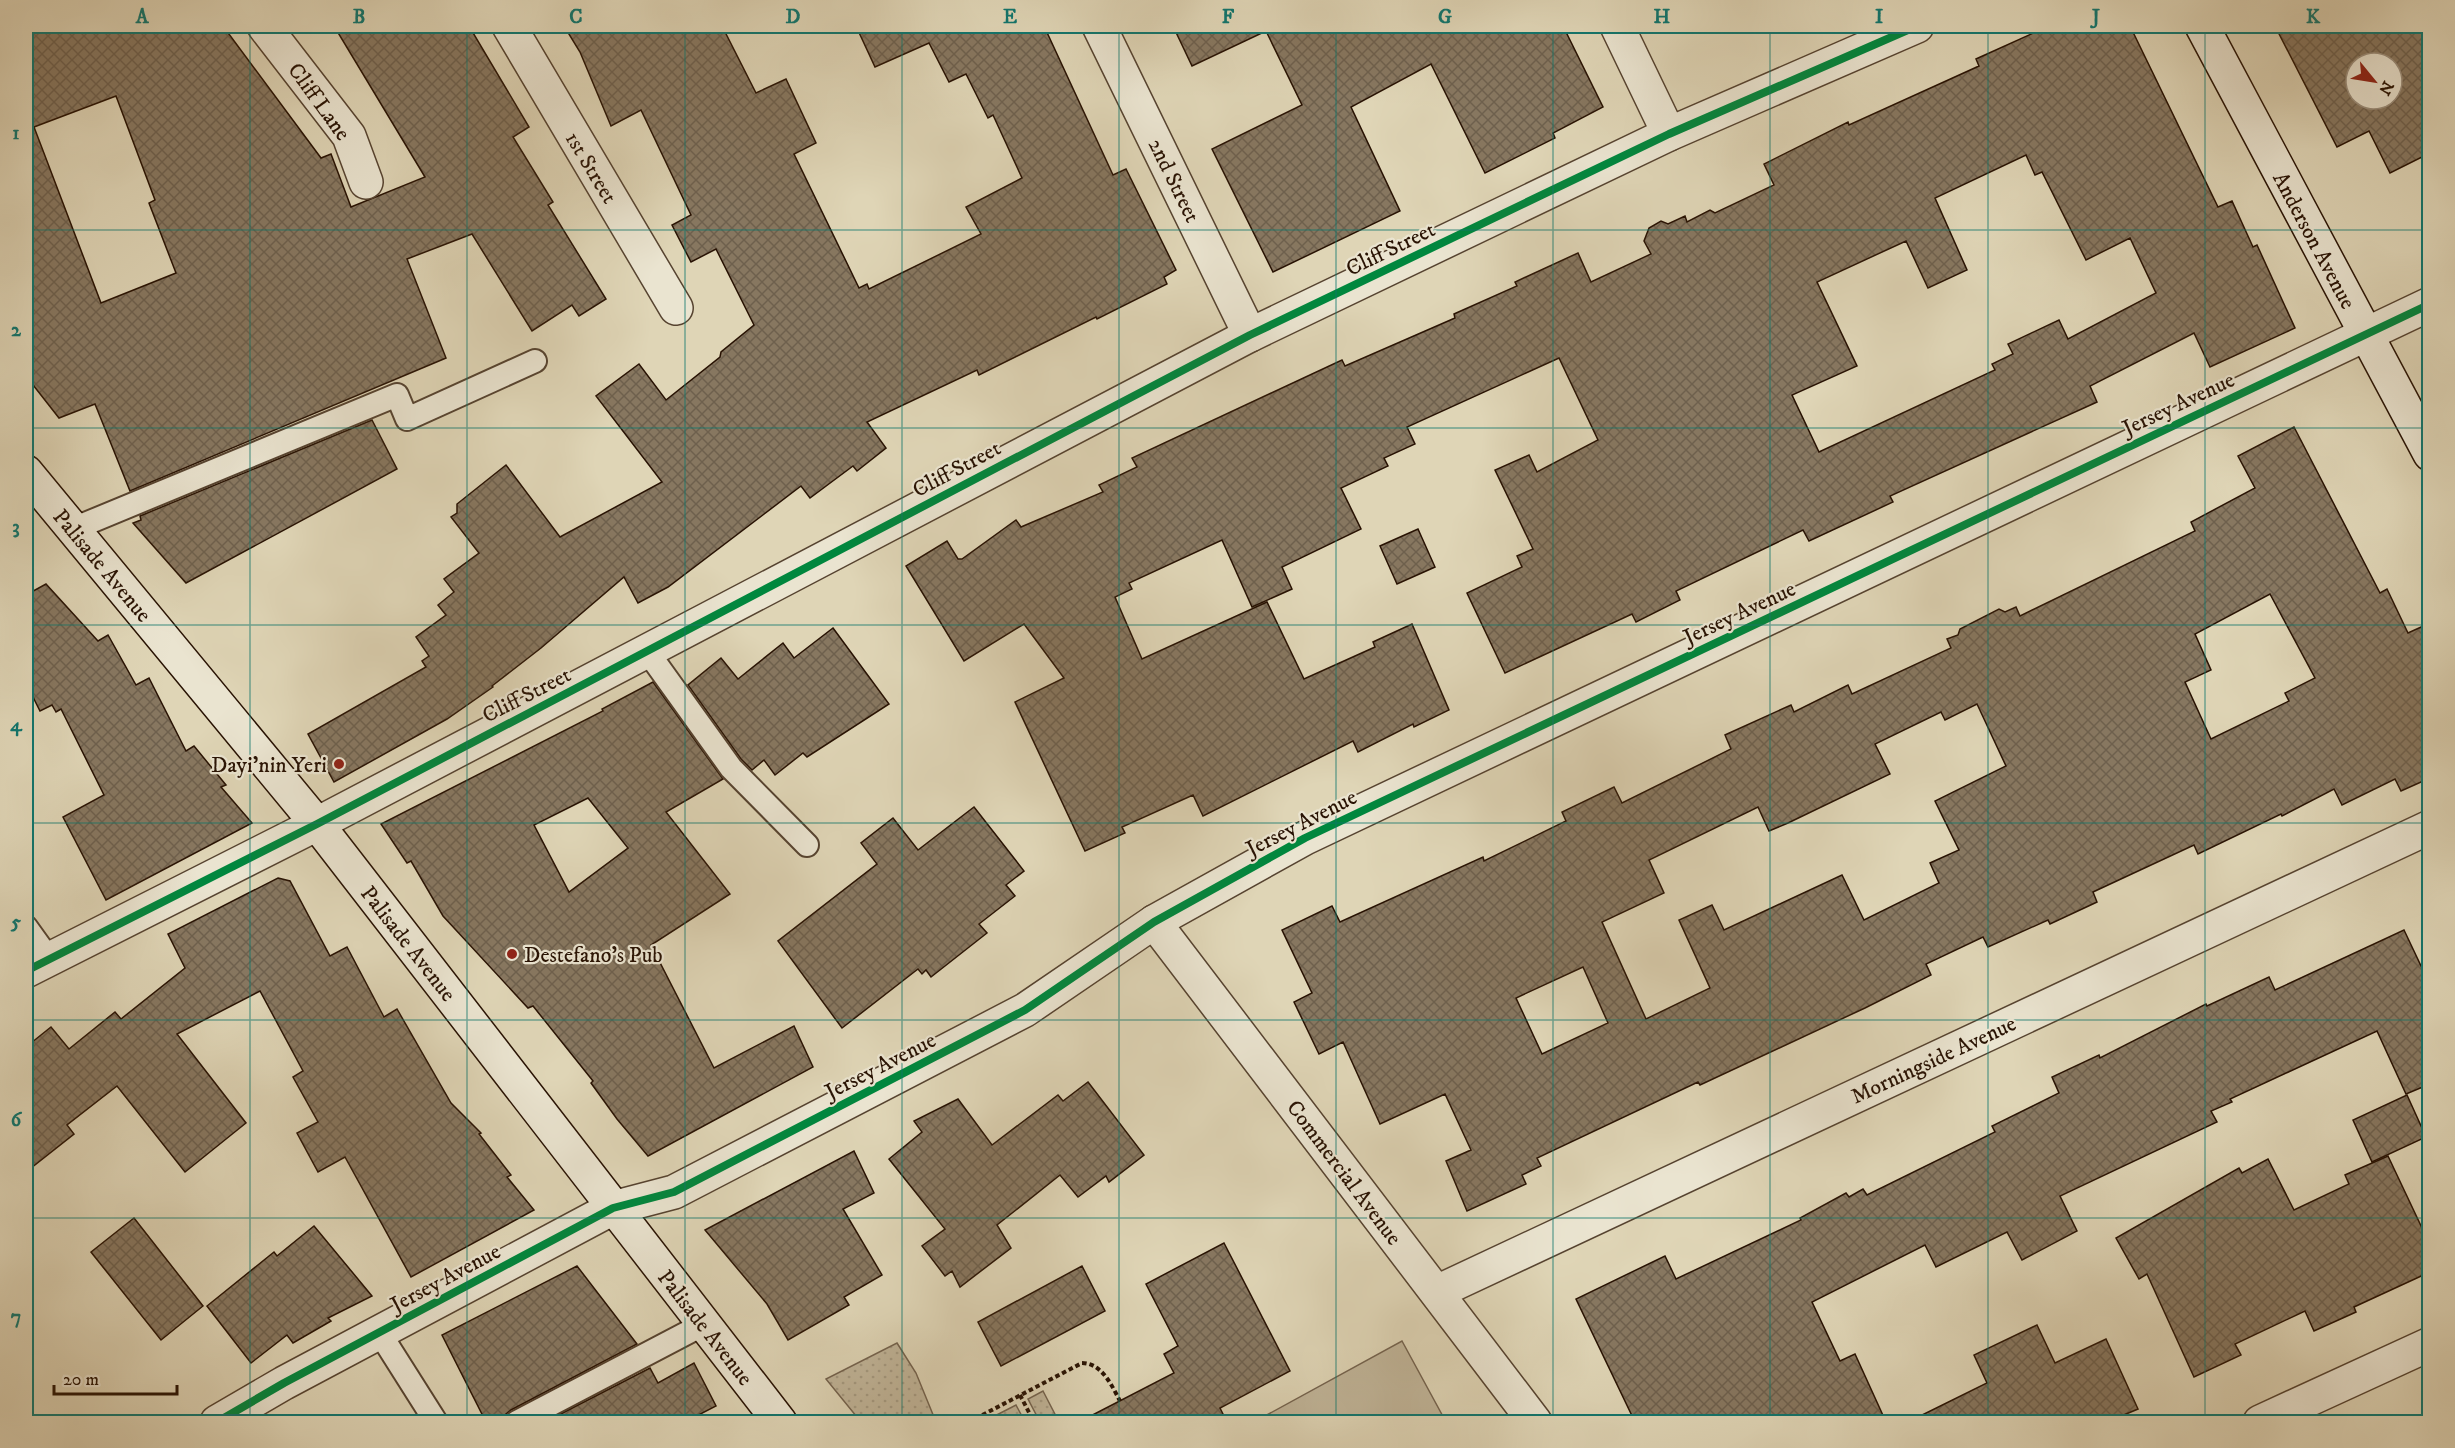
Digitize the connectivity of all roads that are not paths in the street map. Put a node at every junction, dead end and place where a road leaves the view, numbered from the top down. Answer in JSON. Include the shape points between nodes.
{"nodes":[{"id":1,"x":264,"y":26,"type":"edge"},
{"id":2,"x":509,"y":26,"type":"edge"},
{"id":3,"x":1099,"y":26,"type":"edge"},
{"id":4,"x":1617,"y":26,"type":"edge"},
{"id":5,"x":1917,"y":26,"type":"edge"},
{"id":6,"x":2202,"y":26,"type":"edge"},
{"id":7,"x":1669,"y":134,"type":"junction"},
{"id":8,"x":366,"y":182,"type":"dead end"},
{"id":9,"x":2430,"y":304,"type":"edge"},
{"id":10,"x":676,"y":308,"type":"dead end"},
{"id":11,"x":2365,"y":334,"type":"junction"},
{"id":12,"x":1251,"y":335,"type":"junction"},
{"id":13,"x":535,"y":361,"type":"dead end"},
{"id":14,"x":2430,"y":454,"type":"edge"},
{"id":15,"x":26,"y":472,"type":"edge"},
{"id":16,"x":73,"y":529,"type":"junction"},
{"id":17,"x":647,"y":651,"type":"junction"},
{"id":18,"x":317,"y":824,"type":"junction"},
{"id":19,"x":2430,"y":827,"type":"edge"},
{"id":20,"x":807,"y":845,"type":"dead end"},
{"id":21,"x":1154,"y":922,"type":"junction"},
{"id":22,"x":26,"y":927,"type":"edge"},
{"id":23,"x":37,"y":965,"type":"edge"},
{"id":24,"x":614,"y":1208,"type":"junction"},
{"id":25,"x":1437,"y":1292,"type":"junction"},
{"id":26,"x":704,"y":1324,"type":"junction"},
{"id":27,"x":379,"y":1332,"type":"junction"},
{"id":28,"x":2430,"y":1344,"type":"edge"},
{"id":29,"x":217,"y":1422,"type":"edge"},
{"id":30,"x":436,"y":1422,"type":"edge"},
{"id":31,"x":517,"y":1422,"type":"edge"},
{"id":32,"x":780,"y":1422,"type":"edge"},
{"id":33,"x":1535,"y":1422,"type":"edge"},
{"id":34,"x":2260,"y":1422,"type":"edge"}],
"edges":[{"from":1,"to":8,"type":"street","name":"Cliff Lane","via":[[349,136]]},
{"from":2,"to":10,"type":"street","name":"1st Street"},
{"from":3,"to":12,"type":"street","name":"2nd Street"},
{"from":4,"to":7,"type":"street"},
{"from":5,"to":7,"type":"street","name":"Cliff Street"},
{"from":6,"to":11,"type":"street","name":"Anderson Avenue"},
{"from":7,"to":12,"type":"street","name":"Cliff Street"},
{"from":9,"to":11,"type":"street","name":"Jersey Avenue"},
{"from":11,"to":14,"type":"street","name":"Anderson Avenue"},
{"from":11,"to":21,"type":"street","name":"Jersey Avenue","via":[[1305,838]]},
{"from":12,"to":17,"type":"street","name":"Cliff Street"},
{"from":13,"to":16,"type":"lane","via":[[407,419],[397,394]]},
{"from":15,"to":16,"type":"street","name":"Palisade Avenue"},
{"from":16,"to":18,"type":"street","name":"Palisade Avenue"},
{"from":17,"to":18,"type":"street","name":"Cliff Street"},
{"from":17,"to":20,"type":"lane","via":[[731,768]]},
{"from":18,"to":23,"type":"street","name":"Cliff Street"},
{"from":18,"to":24,"type":"street","name":"Palisade Avenue"},
{"from":19,"to":25,"type":"street","name":"Morningside Avenue"},
{"from":21,"to":24,"type":"street","name":"Jersey Avenue","via":[[1025,1010],[674,1192]]},
{"from":21,"to":25,"type":"street","name":"Commercial Avenue"},
{"from":22,"to":23,"type":"lane"},
{"from":24,"to":26,"type":"street","name":"Palisade Avenue"},
{"from":24,"to":27,"type":"street","name":"Jersey Avenue"},
{"from":25,"to":33,"type":"street","name":"Commercial Avenue"},
{"from":26,"to":31,"type":"lane"},
{"from":26,"to":32,"type":"street","name":"Palisade Avenue"},
{"from":27,"to":29,"type":"street","name":"Jersey Avenue"},
{"from":27,"to":30,"type":"lane"},
{"from":28,"to":34,"type":"street"}]}
